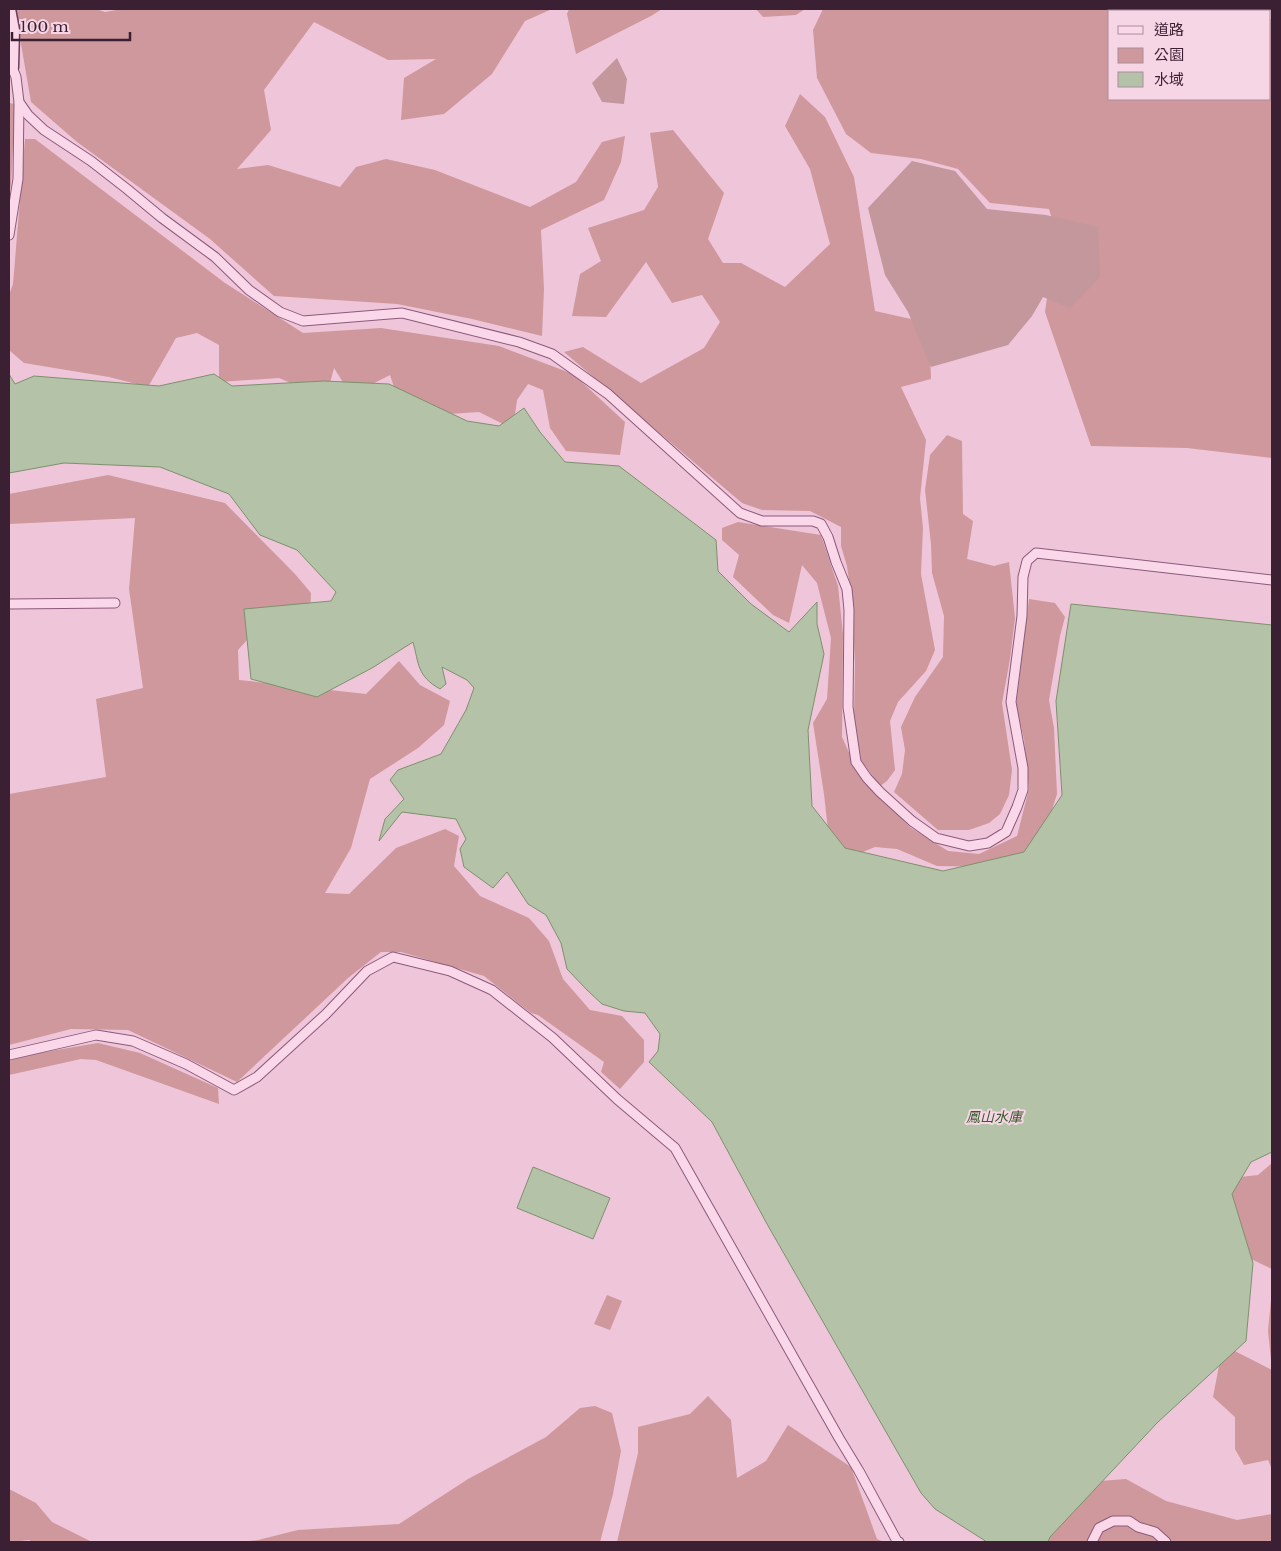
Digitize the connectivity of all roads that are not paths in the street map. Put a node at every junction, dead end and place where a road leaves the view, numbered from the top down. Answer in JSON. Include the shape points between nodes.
{"nodes":[{"id":1,"x":9,"y":9,"type":"edge"},
{"id":2,"x":10,"y":67,"type":"edge"},
{"id":3,"x":20,"y":102,"type":"junction"},
{"id":4,"x":9,"y":235,"type":"edge"},
{"id":5,"x":1272,"y":580,"type":"edge"},
{"id":6,"x":115,"y":603,"type":"dead end"},
{"id":7,"x":9,"y":604,"type":"edge"},
{"id":8,"x":9,"y":1055,"type":"edge"},
{"id":9,"x":899,"y":1542,"type":"edge"},
{"id":10,"x":1092,"y":1542,"type":"edge"},
{"id":11,"x":1166,"y":1542,"type":"edge"}],
"edges":[{"from":1,"to":2,"type":"street","via":[[13,30]]},
{"from":2,"to":3,"type":"street","via":[[16,77]]},
{"from":3,"to":4,"type":"street","via":[[18,179]]},
{"from":3,"to":5,"type":"street","via":[[44,130],[113,178],[280,312],[303,321],[402,313],[519,342],[552,354],[608,394],[740,513],[762,521],[813,520],[821,524],[847,589],[848,707],[856,762],[887,799],[936,838],[969,846],[988,843],[1006,832],[1023,790],[1023,768],[1011,702],[1022,616],[1023,577],[1028,562],[1036,553]]},
{"from":6,"to":7,"type":"street"},
{"from":8,"to":9,"type":"street","via":[[96,1035],[134,1041],[234,1090],[257,1077],[326,1014],[367,971],[393,957],[450,971],[492,990],[553,1038],[674,1148]]},
{"from":10,"to":11,"type":"street","via":[[1099,1528],[1113,1522],[1129,1521],[1155,1532]]}]}
